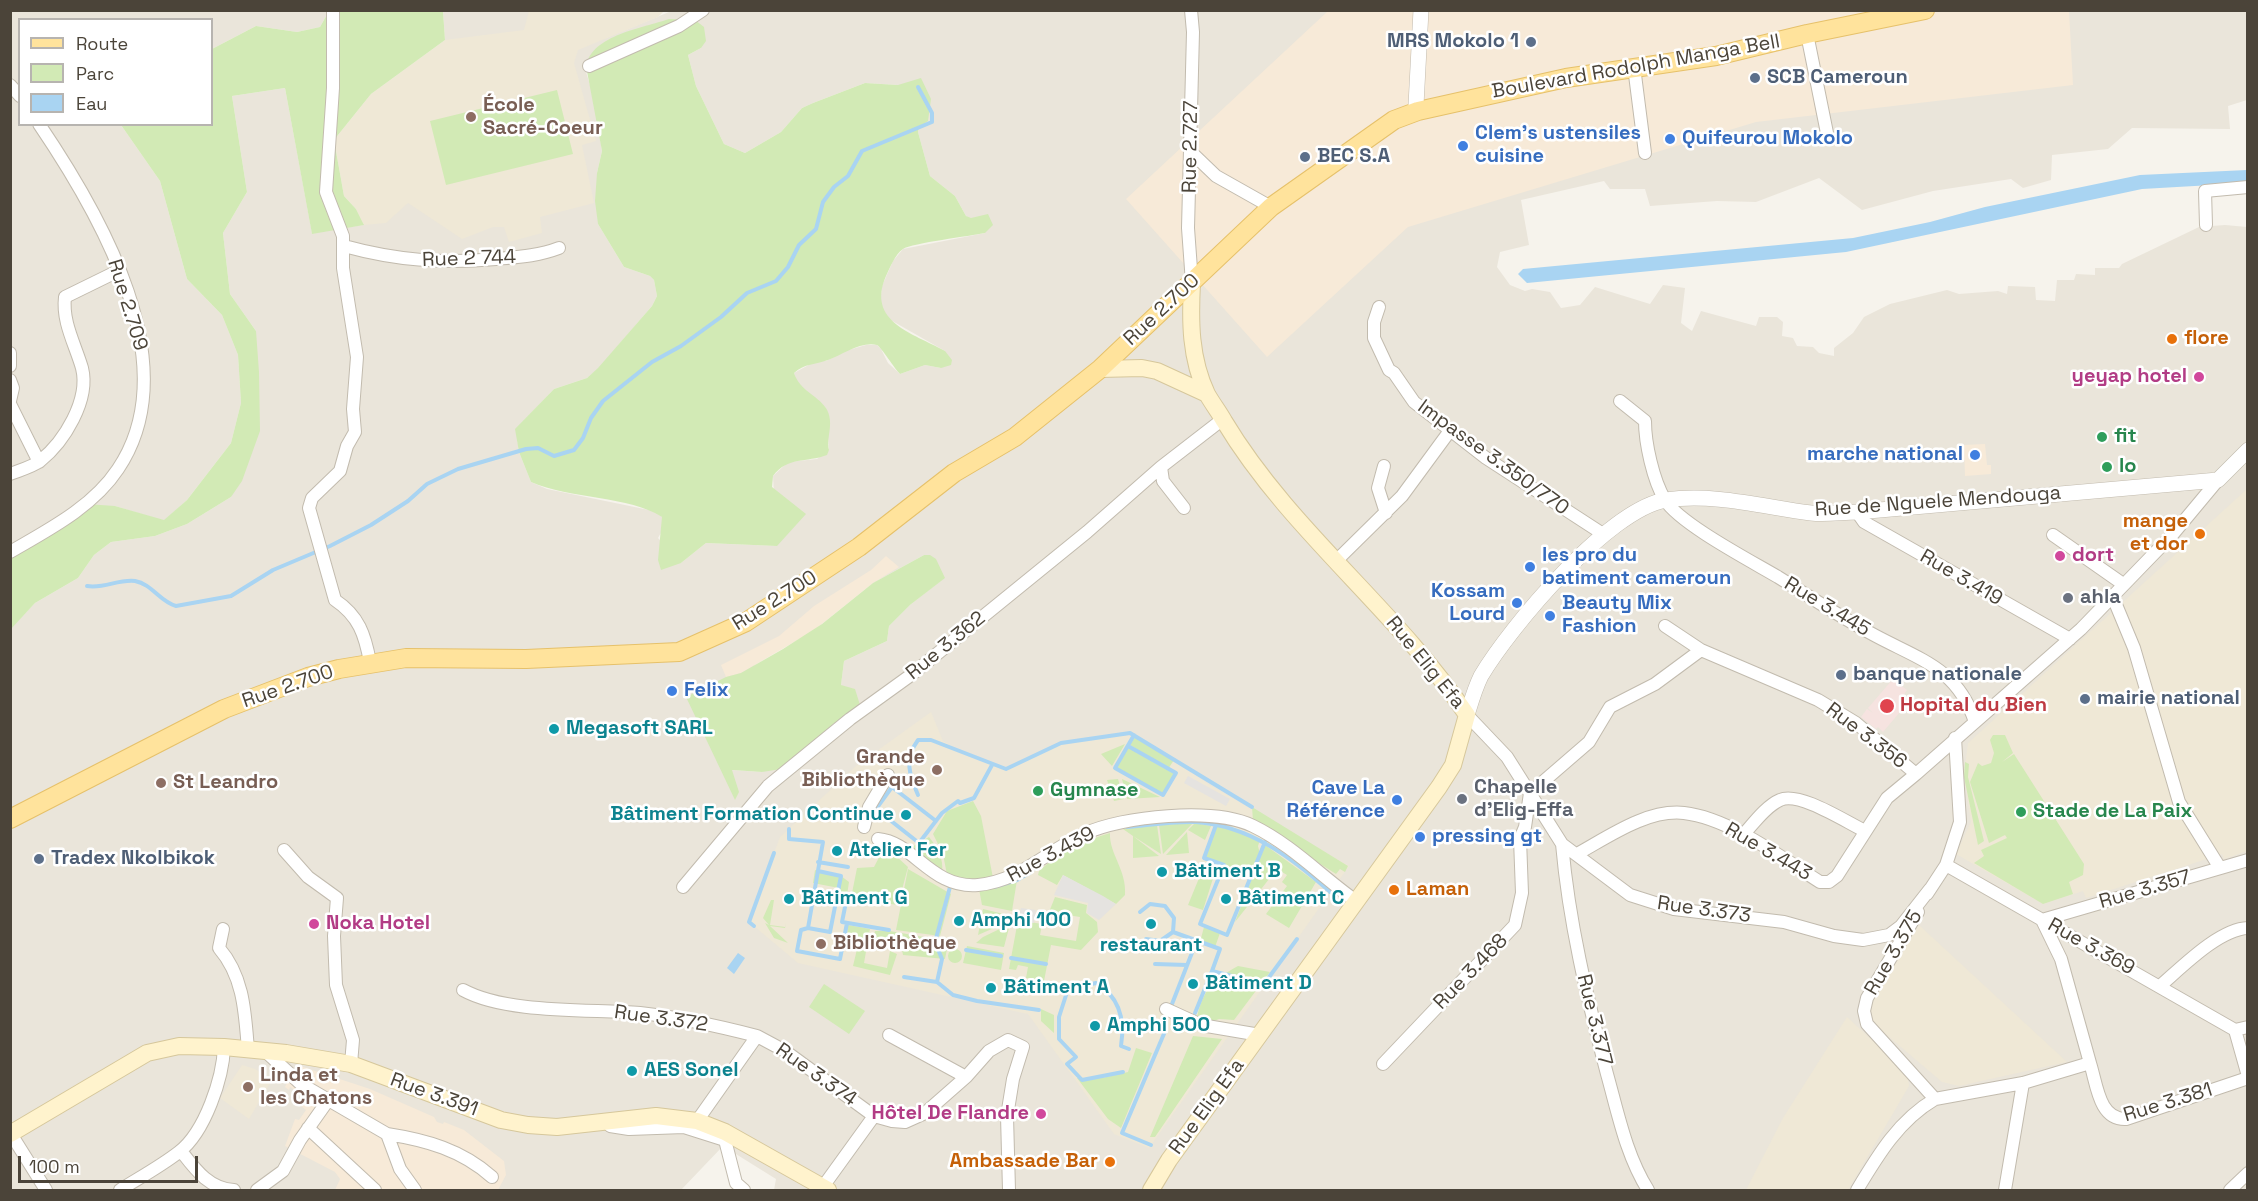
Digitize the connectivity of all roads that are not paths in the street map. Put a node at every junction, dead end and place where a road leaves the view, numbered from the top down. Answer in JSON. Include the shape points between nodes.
{"nodes":[{"id":1,"x":333,"y":10,"type":"edge"},
{"id":2,"x":703,"y":10,"type":"edge"},
{"id":3,"x":1191,"y":10,"type":"edge"},
{"id":4,"x":1421,"y":10,"type":"edge"},
{"id":5,"x":1925,"y":10,"type":"edge"},
{"id":6,"x":1807,"y":34,"type":"junction"},
{"id":7,"x":589,"y":66,"type":"dead end"},
{"id":8,"x":1634,"y":67,"type":"junction"},
{"id":9,"x":1418,"y":111,"type":"junction"},
{"id":10,"x":40,"y":126,"type":"edge"},
{"id":11,"x":1827,"y":133,"type":"dead end"},
{"id":12,"x":1191,"y":152,"type":"junction"},
{"id":13,"x":1645,"y":153,"type":"dead end"},
{"id":14,"x":2247,"y":186,"type":"edge"},
{"id":15,"x":1271,"y":207,"type":"junction"},
{"id":16,"x":2206,"y":225,"type":"dead end"},
{"id":17,"x":344,"y":246,"type":"junction"},
{"id":18,"x":559,"y":248,"type":"dead end"},
{"id":19,"x":118,"y":271,"type":"junction"},
{"id":20,"x":1192,"y":283,"type":"junction"},
{"id":21,"x":1379,"y":307,"type":"dead end"},
{"id":22,"x":10,"y":352,"type":"edge"},
{"id":23,"x":10,"y":366,"type":"edge"},
{"id":24,"x":1100,"y":369,"type":"junction"},
{"id":25,"x":10,"y":380,"type":"edge"},
{"id":26,"x":1207,"y":394,"type":"junction"},
{"id":27,"x":1620,"y":401,"type":"dead end"},
{"id":28,"x":10,"y":403,"type":"edge"},
{"id":29,"x":1223,"y":419,"type":"junction"},
{"id":30,"x":1449,"y":432,"type":"junction"},
{"id":31,"x":2247,"y":450,"type":"edge"},
{"id":32,"x":39,"y":462,"type":"junction"},
{"id":33,"x":1161,"y":466,"type":"junction"},
{"id":34,"x":1384,"y":466,"type":"dead end"},
{"id":35,"x":10,"y":474,"type":"edge"},
{"id":36,"x":2218,"y":480,"type":"junction"},
{"id":37,"x":1665,"y":500,"type":"junction"},
{"id":38,"x":1184,"y":508,"type":"dead end"},
{"id":39,"x":1857,"y":512,"type":"junction"},
{"id":40,"x":1386,"y":513,"type":"junction"},
{"id":41,"x":1603,"y":534,"type":"junction"},
{"id":42,"x":2053,"y":534,"type":"dead end"},
{"id":43,"x":10,"y":552,"type":"edge"},
{"id":44,"x":1336,"y":561,"type":"junction"},
{"id":45,"x":2123,"y":584,"type":"junction"},
{"id":46,"x":2112,"y":595,"type":"junction"},
{"id":47,"x":1665,"y":626,"type":"dead end"},
{"id":48,"x":2070,"y":639,"type":"junction"},
{"id":49,"x":1701,"y":650,"type":"junction"},
{"id":50,"x":370,"y":662,"type":"junction"},
{"id":51,"x":1467,"y":715,"type":"junction"},
{"id":52,"x":1975,"y":722,"type":"junction"},
{"id":53,"x":1955,"y":738,"type":"junction"},
{"id":54,"x":1916,"y":774,"type":"junction"},
{"id":55,"x":888,"y":775,"type":"dead end"},
{"id":56,"x":1530,"y":793,"type":"junction"},
{"id":57,"x":10,"y":819,"type":"edge"},
{"id":58,"x":864,"y":827,"type":"dead end"},
{"id":59,"x":1865,"y":831,"type":"junction"},
{"id":60,"x":1743,"y":835,"type":"junction"},
{"id":61,"x":878,"y":839,"type":"dead end"},
{"id":62,"x":1562,"y":844,"type":"junction"},
{"id":63,"x":284,"y":850,"type":"dead end"},
{"id":64,"x":1577,"y":854,"type":"junction"},
{"id":65,"x":2247,"y":860,"type":"edge"},
{"id":66,"x":1946,"y":865,"type":"junction"},
{"id":67,"x":2220,"y":868,"type":"junction"},
{"id":68,"x":683,"y":887,"type":"dead end"},
{"id":69,"x":1930,"y":889,"type":"junction"},
{"id":70,"x":1356,"y":901,"type":"junction"},
{"id":71,"x":2042,"y":920,"type":"junction"},
{"id":72,"x":2247,"y":928,"type":"edge"},
{"id":73,"x":223,"y":929,"type":"dead end"},
{"id":74,"x":2160,"y":986,"type":"junction"},
{"id":75,"x":463,"y":990,"type":"dead end"},
{"id":76,"x":1166,"y":1010,"type":"dead end"},
{"id":77,"x":2247,"y":1027,"type":"edge"},
{"id":78,"x":2235,"y":1030,"type":"junction"},
{"id":79,"x":889,"y":1035,"type":"dead end"},
{"id":80,"x":1260,"y":1035,"type":"junction"},
{"id":81,"x":757,"y":1036,"type":"junction"},
{"id":82,"x":224,"y":1047,"type":"junction"},
{"id":83,"x":248,"y":1050,"type":"junction"},
{"id":84,"x":265,"y":1051,"type":"junction"},
{"id":85,"x":2090,"y":1063,"type":"junction"},
{"id":86,"x":351,"y":1064,"type":"junction"},
{"id":87,"x":1383,"y":1064,"type":"dead end"},
{"id":88,"x":966,"y":1077,"type":"junction"},
{"id":89,"x":2247,"y":1077,"type":"edge"},
{"id":90,"x":2023,"y":1083,"type":"junction"},
{"id":91,"x":329,"y":1099,"type":"junction"},
{"id":92,"x":1935,"y":1099,"type":"junction"},
{"id":93,"x":874,"y":1116,"type":"junction"},
{"id":94,"x":697,"y":1121,"type":"junction"},
{"id":95,"x":591,"y":1124,"type":"junction"},
{"id":96,"x":308,"y":1128,"type":"junction"},
{"id":97,"x":11,"y":1134,"type":"edge"},
{"id":98,"x":387,"y":1134,"type":"junction"},
{"id":99,"x":181,"y":1151,"type":"junction"},
{"id":100,"x":2247,"y":1173,"type":"edge"},
{"id":101,"x":492,"y":1177,"type":"dead end"},
{"id":102,"x":825,"y":1189,"type":"edge"},
{"id":103,"x":46,"y":1191,"type":"edge"},
{"id":104,"x":120,"y":1191,"type":"edge"},
{"id":105,"x":234,"y":1191,"type":"edge"},
{"id":106,"x":257,"y":1191,"type":"edge"},
{"id":107,"x":375,"y":1191,"type":"edge"},
{"id":108,"x":415,"y":1191,"type":"edge"},
{"id":109,"x":744,"y":1191,"type":"edge"},
{"id":110,"x":1010,"y":1191,"type":"edge"},
{"id":111,"x":1151,"y":1191,"type":"edge"},
{"id":112,"x":1648,"y":1191,"type":"edge"},
{"id":113,"x":1857,"y":1191,"type":"edge"},
{"id":114,"x":2005,"y":1191,"type":"edge"},
{"id":115,"x":2230,"y":1191,"type":"edge"}],
"edges":[{"from":1,"to":17,"type":"street","via":[[326,192]]},
{"from":2,"to":7,"type":"street","via":[[679,26]]},
{"from":3,"to":12,"type":"street","name":"Rue 2.727"},
{"from":4,"to":9,"type":"street"},
{"from":5,"to":6,"type":"main road","name":"Boulevard Rodolph Manga Bell"},
{"from":6,"to":8,"type":"main road","name":"Boulevard Rodolph Manga Bell","via":[[1716,56]]},
{"from":6,"to":11,"type":"street"},
{"from":8,"to":9,"type":"main road","name":"Boulevard Rodolph Manga Bell"},
{"from":8,"to":13,"type":"street"},
{"from":9,"to":15,"type":"main road","name":"Rue 2.700","via":[[1383,127]]},
{"from":10,"to":19,"type":"street","name":"Rue 2.709","via":[[103,232]]},
{"from":12,"to":15,"type":"street","via":[[1216,176]]},
{"from":12,"to":20,"type":"street","name":"Rue 2.727","via":[[1188,228]]},
{"from":14,"to":16,"type":"street","via":[[2205,191]]},
{"from":15,"to":20,"type":"main road","name":"Rue 2.700"},
{"from":17,"to":18,"type":"street","name":"Rue 2 744","via":[[387,257],[460,263],[524,258]]},
{"from":17,"to":50,"type":"street","via":[[343,268],[357,357],[355,432],[340,471],[312,498],[309,508],[335,600],[358,622]]},
{"from":19,"to":32,"type":"street","via":[[65,297],[63,310],[83,371],[79,407],[68,432]]},
{"from":19,"to":43,"type":"street","name":"Rue 2.709","via":[[142,344],[145,394],[135,436],[118,470],[86,504]]},
{"from":20,"to":24,"type":"main road","name":"Rue 2.700"},
{"from":20,"to":26,"type":"main road","name":"Rue Elig Efa","via":[[1190,329]]},
{"from":21,"to":30,"type":"street","name":"Impasse 3.350/770","via":[[1374,338],[1389,370],[1414,402]]},
{"from":22,"to":23,"type":"street"},
{"from":24,"to":26,"type":"main road","via":[[1156,371]]},
{"from":24,"to":50,"type":"main road","name":"Rue 2.700","via":[[1015,437],[954,473],[859,547],[746,622],[679,652]]},
{"from":25,"to":28,"type":"street"},
{"from":26,"to":29,"type":"main road","name":"Rue Elig Efa"},
{"from":27,"to":37,"type":"street","via":[[1645,421],[1650,459]]},
{"from":28,"to":32,"type":"street"},
{"from":29,"to":33,"type":"street","name":"Rue 3.362"},
{"from":29,"to":44,"type":"main road","name":"Rue Elig Efa","via":[[1285,508]]},
{"from":30,"to":40,"type":"street"},
{"from":30,"to":41,"type":"street","name":"Impasse 3.350/770"},
{"from":31,"to":36,"type":"street"},
{"from":32,"to":35,"type":"street"},
{"from":33,"to":38,"type":"street","via":[[1163,481]]},
{"from":33,"to":68,"type":"street","name":"Rue 3.362","via":[[1078,540],[768,786]]},
{"from":34,"to":40,"type":"street","via":[[1378,488]]},
{"from":36,"to":39,"type":"street","name":"Rue de Nguele Mendouga"},
{"from":36,"to":45,"type":"street","name":"Rue 3.356","via":[[2173,534]]},
{"from":37,"to":39,"type":"street","name":"Rue de Nguele Mendouga","via":[[1719,499],[1815,513]]},
{"from":37,"to":41,"type":"street","name":"Rue de Nguele Mendouga","via":[[1621,520]]},
{"from":37,"to":52,"type":"street","name":"Rue 3.445","via":[[1715,540],[1935,667],[1968,700]]},
{"from":39,"to":48,"type":"street","name":"Rue 3.419","via":[[1863,522]]},
{"from":40,"to":44,"type":"street"},
{"from":41,"to":51,"type":"street","name":"Rue de Nguele Mendouga","via":[[1500,648],[1481,677]]},
{"from":42,"to":45,"type":"street"},
{"from":44,"to":51,"type":"main road","name":"Rue Elig Efa","via":[[1432,668]]},
{"from":45,"to":46,"type":"street","name":"Rue 3.356"},
{"from":46,"to":48,"type":"street","name":"Rue 3.356"},
{"from":46,"to":67,"type":"street","via":[[2134,648],[2179,802]]},
{"from":47,"to":49,"type":"street","name":"Rue 3.356"},
{"from":48,"to":52,"type":"street","name":"Rue 3.356"},
{"from":49,"to":54,"type":"street","name":"Rue 3.356","via":[[1818,700],[1856,723]]},
{"from":49,"to":56,"type":"street","via":[[1655,684],[1610,707],[1589,742]]},
{"from":50,"to":57,"type":"main road","name":"Rue 2.700","via":[[308,677],[224,709]]},
{"from":51,"to":56,"type":"street","name":"Rue 3.373","via":[[1507,758]]},
{"from":51,"to":70,"type":"main road","name":"Rue Elig Efa","via":[[1453,765]]},
{"from":52,"to":53,"type":"street","name":"Rue 3.356"},
{"from":53,"to":54,"type":"street","name":"Rue 3.356"},
{"from":53,"to":66,"type":"street","name":"Rue 3.375","via":[[1960,822]]},
{"from":54,"to":59,"type":"street","name":"Rue 3.443","via":[[1887,798]]},
{"from":55,"to":58,"type":"street","via":[[869,807]]},
{"from":56,"to":62,"type":"street","name":"Rue 3.373"},
{"from":56,"to":87,"type":"street","name":"Rue 3.468","via":[[1520,839],[1522,893],[1515,925]]},
{"from":59,"to":60,"type":"street","via":[[1787,797]]},
{"from":59,"to":60,"type":"street","name":"Rue 3.443","via":[[1837,876],[1829,882],[1820,882]]},
{"from":60,"to":64,"type":"street","name":"Rue 3.443","via":[[1683,813],[1622,829]]},
{"from":61,"to":70,"type":"street","name":"Rue 3.439","via":[[890,840],[948,882],[975,885],[1016,875],[1084,834],[1117,823],[1154,817],[1210,817],[1251,825],[1294,851]]},
{"from":62,"to":64,"type":"street","name":"Rue 3.373"},
{"from":62,"to":112,"type":"street","name":"Rue 3.377","via":[[1576,948],[1594,1022],[1624,1135]]},
{"from":63,"to":86,"type":"street","via":[[308,877],[337,898],[336,985],[353,1040]]},
{"from":64,"to":69,"type":"street","name":"Rue 3.373","via":[[1630,895],[1653,904],[1785,922],[1863,940],[1889,935],[1901,926]]},
{"from":65,"to":67,"type":"street","name":"Rue 3.357"},
{"from":66,"to":69,"type":"street","name":"Rue 3.375"},
{"from":66,"to":71,"type":"street","name":"Rue 3.369"},
{"from":67,"to":71,"type":"street","name":"Rue 3.357"},
{"from":69,"to":92,"type":"street","name":"Rue 3.375","via":[[1867,998],[1864,1011],[1867,1024]]},
{"from":70,"to":80,"type":"main road","name":"Rue Elig Efa"},
{"from":71,"to":74,"type":"street","name":"Rue 3.369"},
{"from":71,"to":85,"type":"street","via":[[2061,959]]},
{"from":72,"to":74,"type":"street","via":[[2221,937]]},
{"from":73,"to":83,"type":"street","via":[[219,948],[241,986]]},
{"from":74,"to":78,"type":"street","name":"Rue 3.369"},
{"from":75,"to":81,"type":"street","name":"Rue 3.372","via":[[506,1004],[641,1013]]},
{"from":76,"to":80,"type":"street","via":[[1202,1025]]},
{"from":77,"to":78,"type":"street"},
{"from":78,"to":89,"type":"street"},
{"from":79,"to":88,"type":"street"},
{"from":80,"to":111,"type":"main road","name":"Rue Elig Efa","via":[[1169,1160]]},
{"from":81,"to":93,"type":"street","name":"Rue 3.374","via":[[785,1051]]},
{"from":81,"to":94,"type":"street"},
{"from":82,"to":83,"type":"main road","name":"Rue 3.391"},
{"from":82,"to":97,"type":"main road","name":"Rue 3.391","via":[[179,1046],[147,1053]]},
{"from":82,"to":99,"type":"street","via":[[217,1091]]},
{"from":83,"to":84,"type":"main road","name":"Rue 3.391"},
{"from":84,"to":86,"type":"main road","name":"Rue 3.391"},
{"from":84,"to":91,"type":"street","via":[[301,1084]]},
{"from":85,"to":89,"type":"street","name":"Rue 3.381","via":[[2105,1112],[2115,1119],[2126,1119]]},
{"from":85,"to":90,"type":"street"},
{"from":86,"to":95,"type":"main road","name":"Rue 3.391","via":[[501,1120],[556,1127]]},
{"from":88,"to":93,"type":"street","name":"Rue 3.374","via":[[925,1113],[905,1122]]},
{"from":88,"to":110,"type":"street","name":"Rue 3.374","via":[[989,1051],[1008,1040],[1023,1047],[1006,1116]]},
{"from":90,"to":92,"type":"street"},
{"from":90,"to":114,"type":"street"},
{"from":91,"to":96,"type":"street"},
{"from":91,"to":98,"type":"street"},
{"from":92,"to":113,"type":"street","via":[[1914,1112],[1897,1131]]},
{"from":93,"to":102,"type":"street","name":"Rue 3.374"},
{"from":94,"to":95,"type":"main road","name":"Rue 3.391","via":[[656,1116]]},
{"from":94,"to":102,"type":"main road","name":"Rue 3.391","via":[[725,1132]]},
{"from":95,"to":109,"type":"street","via":[[629,1129],[684,1127],[725,1140],[736,1183]]},
{"from":96,"to":106,"type":"street","via":[[283,1171]]},
{"from":96,"to":107,"type":"street"},
{"from":97,"to":103,"type":"street"},
{"from":98,"to":101,"type":"street","via":[[452,1150]]},
{"from":98,"to":108,"type":"street","via":[[400,1169]]},
{"from":99,"to":104,"type":"street"},
{"from":99,"to":105,"type":"street","via":[[201,1177]]},
{"from":100,"to":115,"type":"street"}]}
